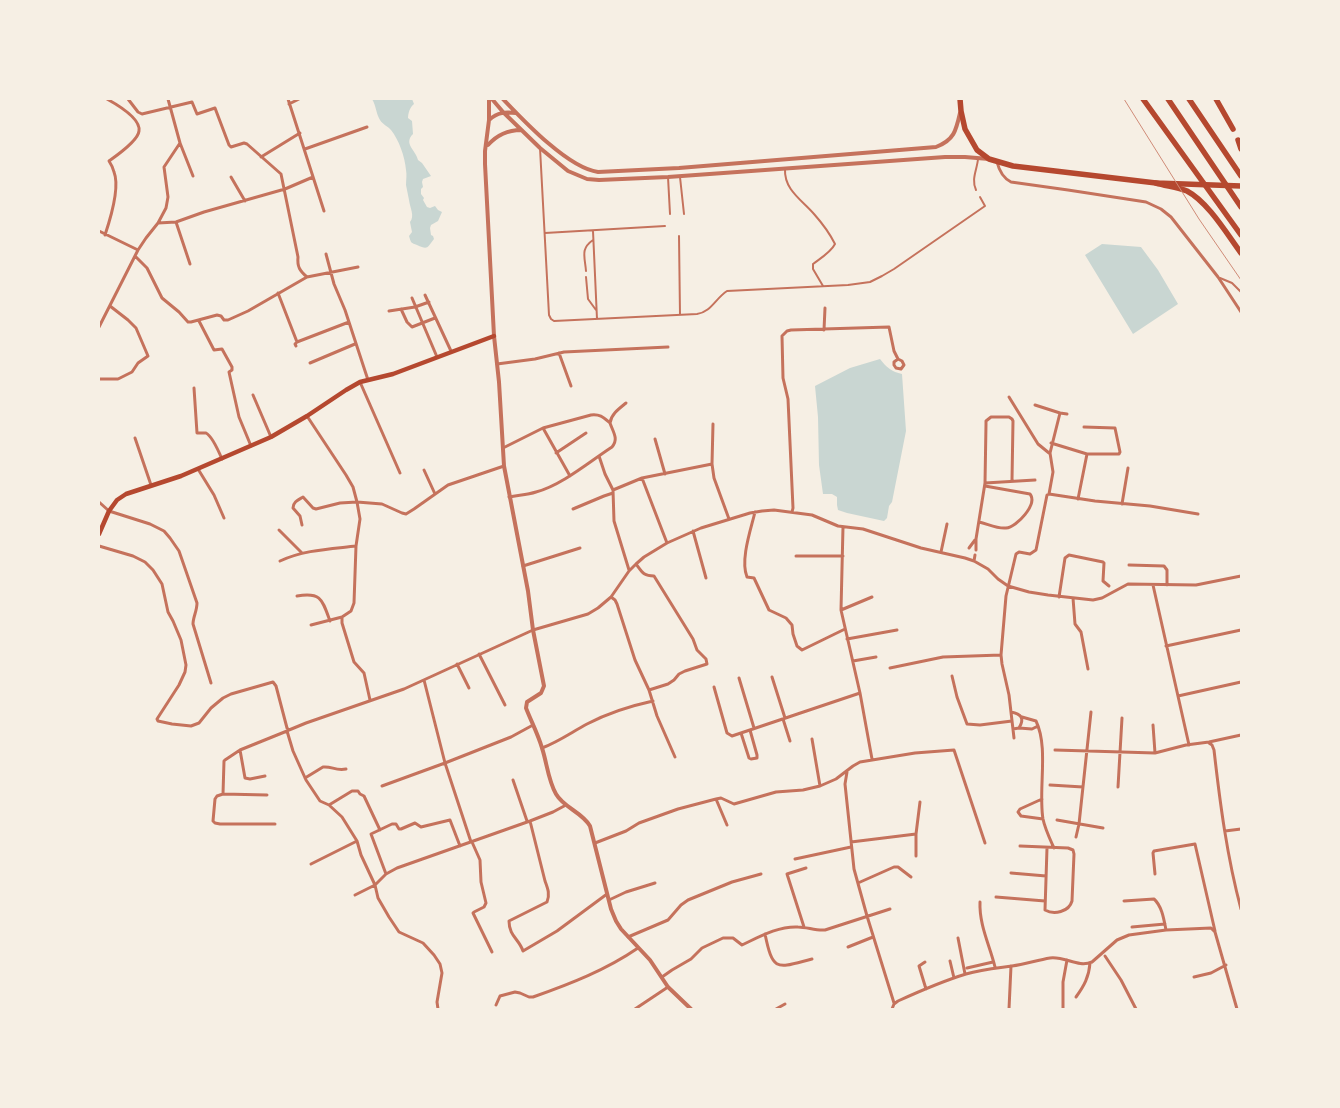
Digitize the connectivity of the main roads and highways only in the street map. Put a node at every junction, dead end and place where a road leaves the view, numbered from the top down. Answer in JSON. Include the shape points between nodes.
{"nodes":[{"id":1,"x":960,"y":99,"type":"edge"},
{"id":2,"x":1143,"y":99,"type":"edge"},
{"id":3,"x":1168,"y":99,"type":"edge"},
{"id":4,"x":1189,"y":99,"type":"edge"},
{"id":5,"x":1216,"y":99,"type":"edge"},
{"id":6,"x":1234,"y":129,"type":"dead end"},
{"id":7,"x":1238,"y":140,"type":"dead end"},
{"id":8,"x":1241,"y":149,"type":"edge"},
{"id":9,"x":1241,"y":176,"type":"edge"},
{"id":10,"x":1156,"y":183,"type":"junction"},
{"id":11,"x":1241,"y":186,"type":"edge"},
{"id":12,"x":1241,"y":207,"type":"edge"},
{"id":13,"x":1241,"y":235,"type":"edge"},
{"id":14,"x":1241,"y":253,"type":"edge"},
{"id":15,"x":494,"y":336,"type":"road end"},
{"id":16,"x":99,"y":534,"type":"edge"}],
"edges":[{"from":1,"to":10,"type":"highway","via":[[971,140],[977,150],[989,159],[1013,166]]},
{"from":2,"to":13,"type":"highway"},
{"from":3,"to":12,"type":"highway"},
{"from":4,"to":9,"type":"highway"},
{"from":5,"to":6,"type":"highway"},
{"from":7,"to":8,"type":"highway"},
{"from":10,"to":11,"type":"highway"},
{"from":10,"to":14,"type":"highway","via":[[1193,196],[1214,215]]},
{"from":15,"to":16,"type":"main road","via":[[393,374],[360,382],[251,447],[126,494],[109,511]]}]}
